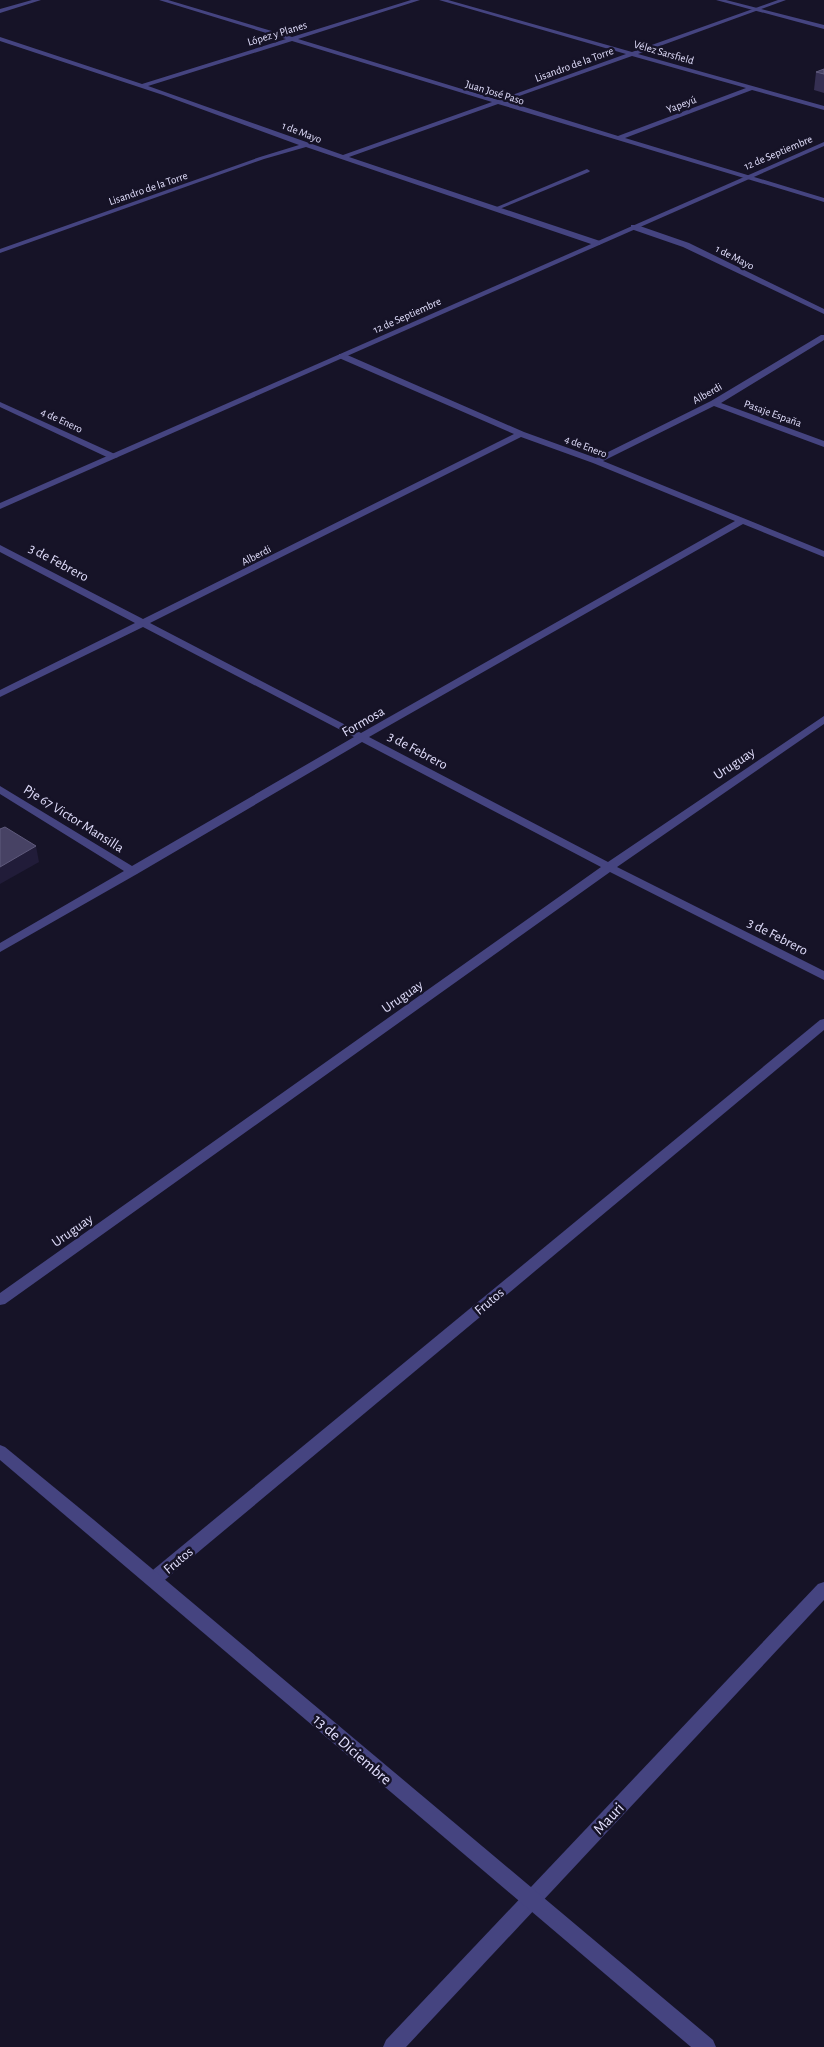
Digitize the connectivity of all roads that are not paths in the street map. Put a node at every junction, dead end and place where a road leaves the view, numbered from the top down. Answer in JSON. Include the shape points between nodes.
{"nodes":[{"id":1,"x":38,"y":0,"type":"edge"},
{"id":2,"x":162,"y":0,"type":"edge"},
{"id":3,"x":417,"y":0,"type":"edge"},
{"id":4,"x":442,"y":0,"type":"edge"},
{"id":5,"x":719,"y":0,"type":"edge"},
{"id":6,"x":783,"y":0,"type":"edge"},
{"id":7,"x":757,"y":10,"type":"junction"},
{"id":8,"x":0,"y":11,"type":"edge"},
{"id":9,"x":824,"y":27,"type":"edge"},
{"id":10,"x":0,"y":40,"type":"edge"},
{"id":11,"x":289,"y":40,"type":"junction"},
{"id":12,"x":633,"y":54,"type":"junction"},
{"id":13,"x":142,"y":86,"type":"junction"},
{"id":14,"x":751,"y":88,"type":"junction"},
{"id":15,"x":497,"y":103,"type":"junction"},
{"id":16,"x":824,"y":108,"type":"edge"},
{"id":17,"x":618,"y":138,"type":"junction"},
{"id":18,"x":824,"y":144,"type":"edge"},
{"id":19,"x":304,"y":146,"type":"junction"},
{"id":20,"x":343,"y":157,"type":"junction"},
{"id":21,"x":587,"y":171,"type":"dead end"},
{"id":22,"x":747,"y":177,"type":"junction"},
{"id":23,"x":824,"y":200,"type":"edge"},
{"id":24,"x":495,"y":209,"type":"junction"},
{"id":25,"x":634,"y":227,"type":"junction"},
{"id":26,"x":597,"y":243,"type":"junction"},
{"id":27,"x":0,"y":251,"type":"edge"},
{"id":28,"x":824,"y":312,"type":"edge"},
{"id":29,"x":824,"y":337,"type":"edge"},
{"id":30,"x":342,"y":356,"type":"junction"},
{"id":31,"x":714,"y":403,"type":"junction"},
{"id":32,"x":0,"y":404,"type":"edge"},
{"id":33,"x":521,"y":434,"type":"junction"},
{"id":34,"x":824,"y":444,"type":"edge"},
{"id":35,"x":114,"y":457,"type":"junction"},
{"id":36,"x":596,"y":461,"type":"junction"},
{"id":37,"x":0,"y":506,"type":"edge"},
{"id":38,"x":742,"y":520,"type":"junction"},
{"id":39,"x":0,"y":548,"type":"edge"},
{"id":40,"x":824,"y":554,"type":"edge"},
{"id":41,"x":143,"y":624,"type":"junction"},
{"id":42,"x":0,"y":694,"type":"edge"},
{"id":43,"x":824,"y":720,"type":"edge"},
{"id":44,"x":362,"y":737,"type":"junction"},
{"id":45,"x":0,"y":790,"type":"edge"},
{"id":46,"x":609,"y":867,"type":"junction"},
{"id":47,"x":133,"y":872,"type":"junction"},
{"id":48,"x":0,"y":948,"type":"edge"},
{"id":49,"x":824,"y":976,"type":"edge"},
{"id":50,"x":824,"y":1023,"type":"edge"},
{"id":51,"x":0,"y":1300,"type":"edge"},
{"id":52,"x":0,"y":1451,"type":"edge"},
{"id":53,"x":154,"y":1579,"type":"junction"},
{"id":54,"x":824,"y":1589,"type":"edge"},
{"id":55,"x":530,"y":1900,"type":"junction"},
{"id":56,"x":393,"y":2047,"type":"edge"},
{"id":57,"x":706,"y":2047,"type":"edge"}],
"edges":[{"from":1,"to":8,"type":"street"},
{"from":2,"to":11,"type":"street","name":"Juan José Paso"},
{"from":3,"to":11,"type":"street","name":"López y Planes"},
{"from":4,"to":12,"type":"street","name":"Vélez Sarsfield"},
{"from":5,"to":7,"type":"street"},
{"from":6,"to":7,"type":"street","name":"Lisandro de la Torre"},
{"from":7,"to":9,"type":"street"},
{"from":7,"to":12,"type":"street","name":"Lisandro de la Torre"},
{"from":10,"to":13,"type":"street","name":"1 de Mayo"},
{"from":11,"to":13,"type":"street","name":"López y Planes"},
{"from":11,"to":15,"type":"street","name":"Juan José Paso"},
{"from":12,"to":14,"type":"street","name":"Vélez Sarsfield"},
{"from":12,"to":15,"type":"street","name":"Lisandro de la Torre"},
{"from":13,"to":19,"type":"street","name":"1 de Mayo"},
{"from":14,"to":16,"type":"street","name":"Vélez Sarsfield"},
{"from":14,"to":17,"type":"street","name":"Yapeyú"},
{"from":15,"to":17,"type":"street","name":"Juan José Paso"},
{"from":15,"to":20,"type":"street","name":"Lisandro de la Torre"},
{"from":17,"to":22,"type":"street","name":"Juan José Paso"},
{"from":18,"to":22,"type":"street","name":"12 de Septiembre"},
{"from":19,"to":20,"type":"street","name":"1 de Mayo"},
{"from":19,"to":27,"type":"street","name":"Lisandro de la Torre"},
{"from":20,"to":24,"type":"street","name":"1 de Mayo"},
{"from":21,"to":24,"type":"street"},
{"from":22,"to":23,"type":"street","name":"Juan José Paso"},
{"from":22,"to":25,"type":"street","name":"12 de Septiembre"},
{"from":24,"to":26,"type":"street","name":"1 de Mayo"},
{"from":25,"to":26,"type":"street","name":"12 de Septiembre"},
{"from":25,"to":28,"type":"street","name":"1 de Mayo","via":[[686,245]]},
{"from":26,"to":30,"type":"street","name":"12 de Septiembre"},
{"from":29,"to":31,"type":"street","name":"Alberdi"},
{"from":30,"to":33,"type":"street","name":"4 de Enero"},
{"from":30,"to":35,"type":"street","name":"12 de Septiembre"},
{"from":31,"to":34,"type":"street","name":"Pasaje España"},
{"from":31,"to":36,"type":"street","name":"Alberdi"},
{"from":32,"to":35,"type":"street","name":"4 de Enero"},
{"from":33,"to":36,"type":"street","name":"4 de Enero"},
{"from":33,"to":41,"type":"street","name":"Alberdi"},
{"from":35,"to":37,"type":"street","name":"12 de Septiembre"},
{"from":36,"to":38,"type":"street","name":"4 de Enero"},
{"from":38,"to":40,"type":"street","name":"4 de Enero"},
{"from":38,"to":44,"type":"street","name":"Formosa"},
{"from":39,"to":41,"type":"street","name":"3 de Febrero"},
{"from":41,"to":42,"type":"street","name":"Alberdi"},
{"from":41,"to":44,"type":"street","name":"3 de Febrero"},
{"from":43,"to":46,"type":"street","name":"Uruguay"},
{"from":44,"to":46,"type":"street","name":"3 de Febrero"},
{"from":44,"to":47,"type":"street","name":"Formosa"},
{"from":45,"to":47,"type":"street","name":"Pje 67 Victor Mansilla"},
{"from":46,"to":49,"type":"street","name":"3 de Febrero"},
{"from":46,"to":51,"type":"street","name":"Uruguay"},
{"from":47,"to":48,"type":"street","name":"Formosa"},
{"from":50,"to":53,"type":"street","name":"Frutos"},
{"from":52,"to":53,"type":"street","name":"13 de Diciembre"},
{"from":53,"to":55,"type":"street","name":"13 de Diciembre"},
{"from":54,"to":55,"type":"street","name":"Mauri"},
{"from":55,"to":56,"type":"street","name":"Mauri"},
{"from":55,"to":57,"type":"street","name":"13 de Diciembre"}]}
